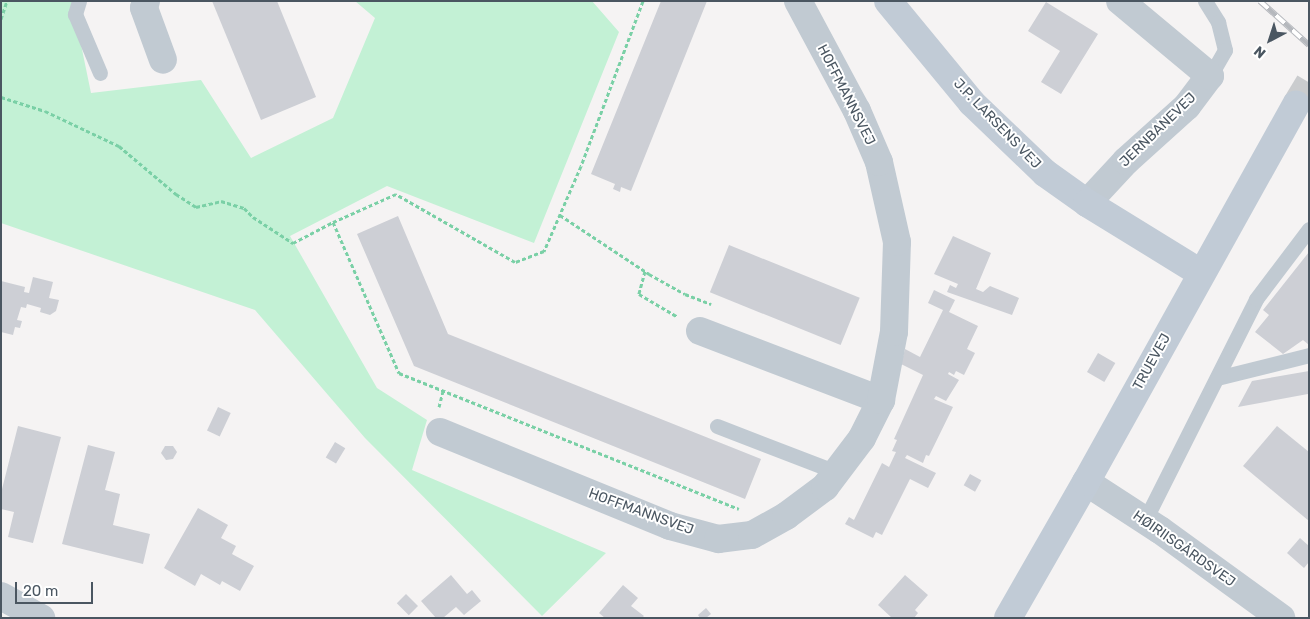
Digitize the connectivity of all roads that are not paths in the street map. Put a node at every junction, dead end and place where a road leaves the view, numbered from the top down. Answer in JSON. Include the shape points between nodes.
{"nodes":[{"id":1,"x":79,"y":1,"type":"edge"},
{"id":2,"x":146,"y":1,"type":"edge"},
{"id":3,"x":798,"y":1,"type":"edge"},
{"id":4,"x":888,"y":1,"type":"edge"},
{"id":5,"x":1120,"y":1,"type":"edge"},
{"id":6,"x":1205,"y":1,"type":"edge"},
{"id":7,"x":163,"y":60,"type":"dead end"},
{"id":8,"x":100,"y":73,"type":"dead end"},
{"id":9,"x":1210,"y":76,"type":"junction"},
{"id":10,"x":1296,"y":105,"type":"tunnel mouth"},
{"id":11,"x":1087,"y":203,"type":"junction"},
{"id":12,"x":1309,"y":229,"type":"edge"},
{"id":13,"x":1202,"y":273,"type":"junction"},
{"id":14,"x":700,"y":331,"type":"road end"},
{"id":15,"x":1309,"y":355,"type":"edge"},
{"id":16,"x":1216,"y":378,"type":"junction"},
{"id":17,"x":881,"y":400,"type":"junction"},
{"id":18,"x":717,"y":426,"type":"dead end"},
{"id":19,"x":440,"y":432,"type":"dead end"},
{"id":20,"x":836,"y":472,"type":"junction"},
{"id":21,"x":1086,"y":482,"type":"junction"},
{"id":22,"x":1145,"y":520,"type":"junction"},
{"id":23,"x":1,"y":596,"type":"edge"},
{"id":24,"x":41,"y":618,"type":"edge"},
{"id":25,"x":1008,"y":618,"type":"edge"},
{"id":26,"x":1281,"y":618,"type":"edge"}],
"edges":[{"from":1,"to":8,"type":"lane","via":[[75,14]]},
{"from":2,"to":7,"type":"street","via":[[144,8]]},
{"from":3,"to":17,"type":"street","name":"HOFFMANNSVEJ","via":[[857,110],[879,162],[897,242],[894,332]]},
{"from":4,"to":11,"type":"street","name":"J.P. LARSENS VEJ","via":[[972,103],[1045,173]]},
{"from":5,"to":9,"type":"street"},
{"from":6,"to":9,"type":"lane","via":[[1218,22],[1225,50]]},
{"from":9,"to":11,"type":"street","name":"JERNBANEVEJ","via":[[1187,106],[1126,161]]},
{"from":10,"to":13,"type":"street","name":"TRUEVEJ"},
{"from":11,"to":13,"type":"street","name":"J.P. LARSENS VEJ"},
{"from":12,"to":16,"type":"lane","via":[[1256,298]]},
{"from":13,"to":21,"type":"street","name":"TRUEVEJ"},
{"from":14,"to":17,"type":"street"},
{"from":15,"to":16,"type":"lane"},
{"from":16,"to":22,"type":"lane"},
{"from":17,"to":20,"type":"street","name":"HOFFMANNSVEJ","via":[[862,438]]},
{"from":18,"to":20,"type":"lane"},
{"from":19,"to":20,"type":"street","name":"HOFFMANNSVEJ","via":[[680,529],[718,539],[752,535],[774,523],[825,487]]},
{"from":21,"to":22,"type":"street","name":"HØIRIISGÅRDSVEJ"},
{"from":21,"to":25,"type":"street","name":"TRUEVEJ"},
{"from":22,"to":26,"type":"street","name":"HØIRIISGÅRDSVEJ"},
{"from":23,"to":24,"type":"street"}]}
